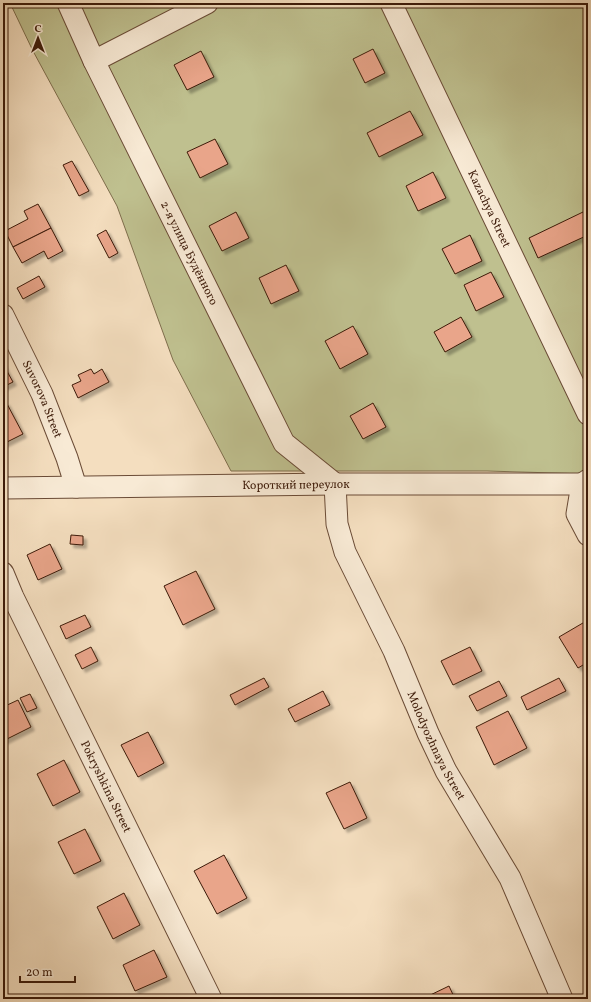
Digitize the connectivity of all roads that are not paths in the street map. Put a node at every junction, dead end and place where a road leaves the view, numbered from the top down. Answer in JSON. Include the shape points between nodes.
{"nodes":[{"id":1,"x":68,"y":3,"type":"edge"},
{"id":2,"x":207,"y":3,"type":"edge"},
{"id":3,"x":391,"y":3,"type":"edge"},
{"id":4,"x":94,"y":61,"type":"junction"},
{"id":5,"x":3,"y":315,"type":"edge"},
{"id":6,"x":588,"y":414,"type":"edge"},
{"id":7,"x":586,"y":483,"type":"edge"},
{"id":8,"x":335,"y":484,"type":"junction"},
{"id":9,"x":76,"y":487,"type":"junction"},
{"id":10,"x":3,"y":488,"type":"edge"},
{"id":11,"x":588,"y":535,"type":"edge"},
{"id":12,"x":3,"y":573,"type":"edge"},
{"id":13,"x":211,"y":999,"type":"edge"},
{"id":14,"x":562,"y":999,"type":"edge"}],
"edges":[{"from":1,"to":4,"type":"street","name":"2-я улица Будённого"},
{"from":2,"to":4,"type":"street"},
{"from":3,"to":6,"type":"street","name":"Kazachya Street"},
{"from":4,"to":8,"type":"street","name":"2-я улица Будённого","via":[[284,443]]},
{"from":5,"to":9,"type":"street","name":"Suvorova Street","via":[[42,394]]},
{"from":7,"to":8,"type":"street","name":"Короткий переулок"},
{"from":7,"to":11,"type":"street","via":[[577,514]]},
{"from":8,"to":9,"type":"street","name":"Короткий переулок"},
{"from":8,"to":14,"type":"street","name":"Molodyozhnaya Street","via":[[337,524],[345,552],[394,650],[446,771],[510,878]]},
{"from":9,"to":10,"type":"street","name":"Короткий переулок"},
{"from":12,"to":13,"type":"street","name":"Pokryshkina Street"}]}
